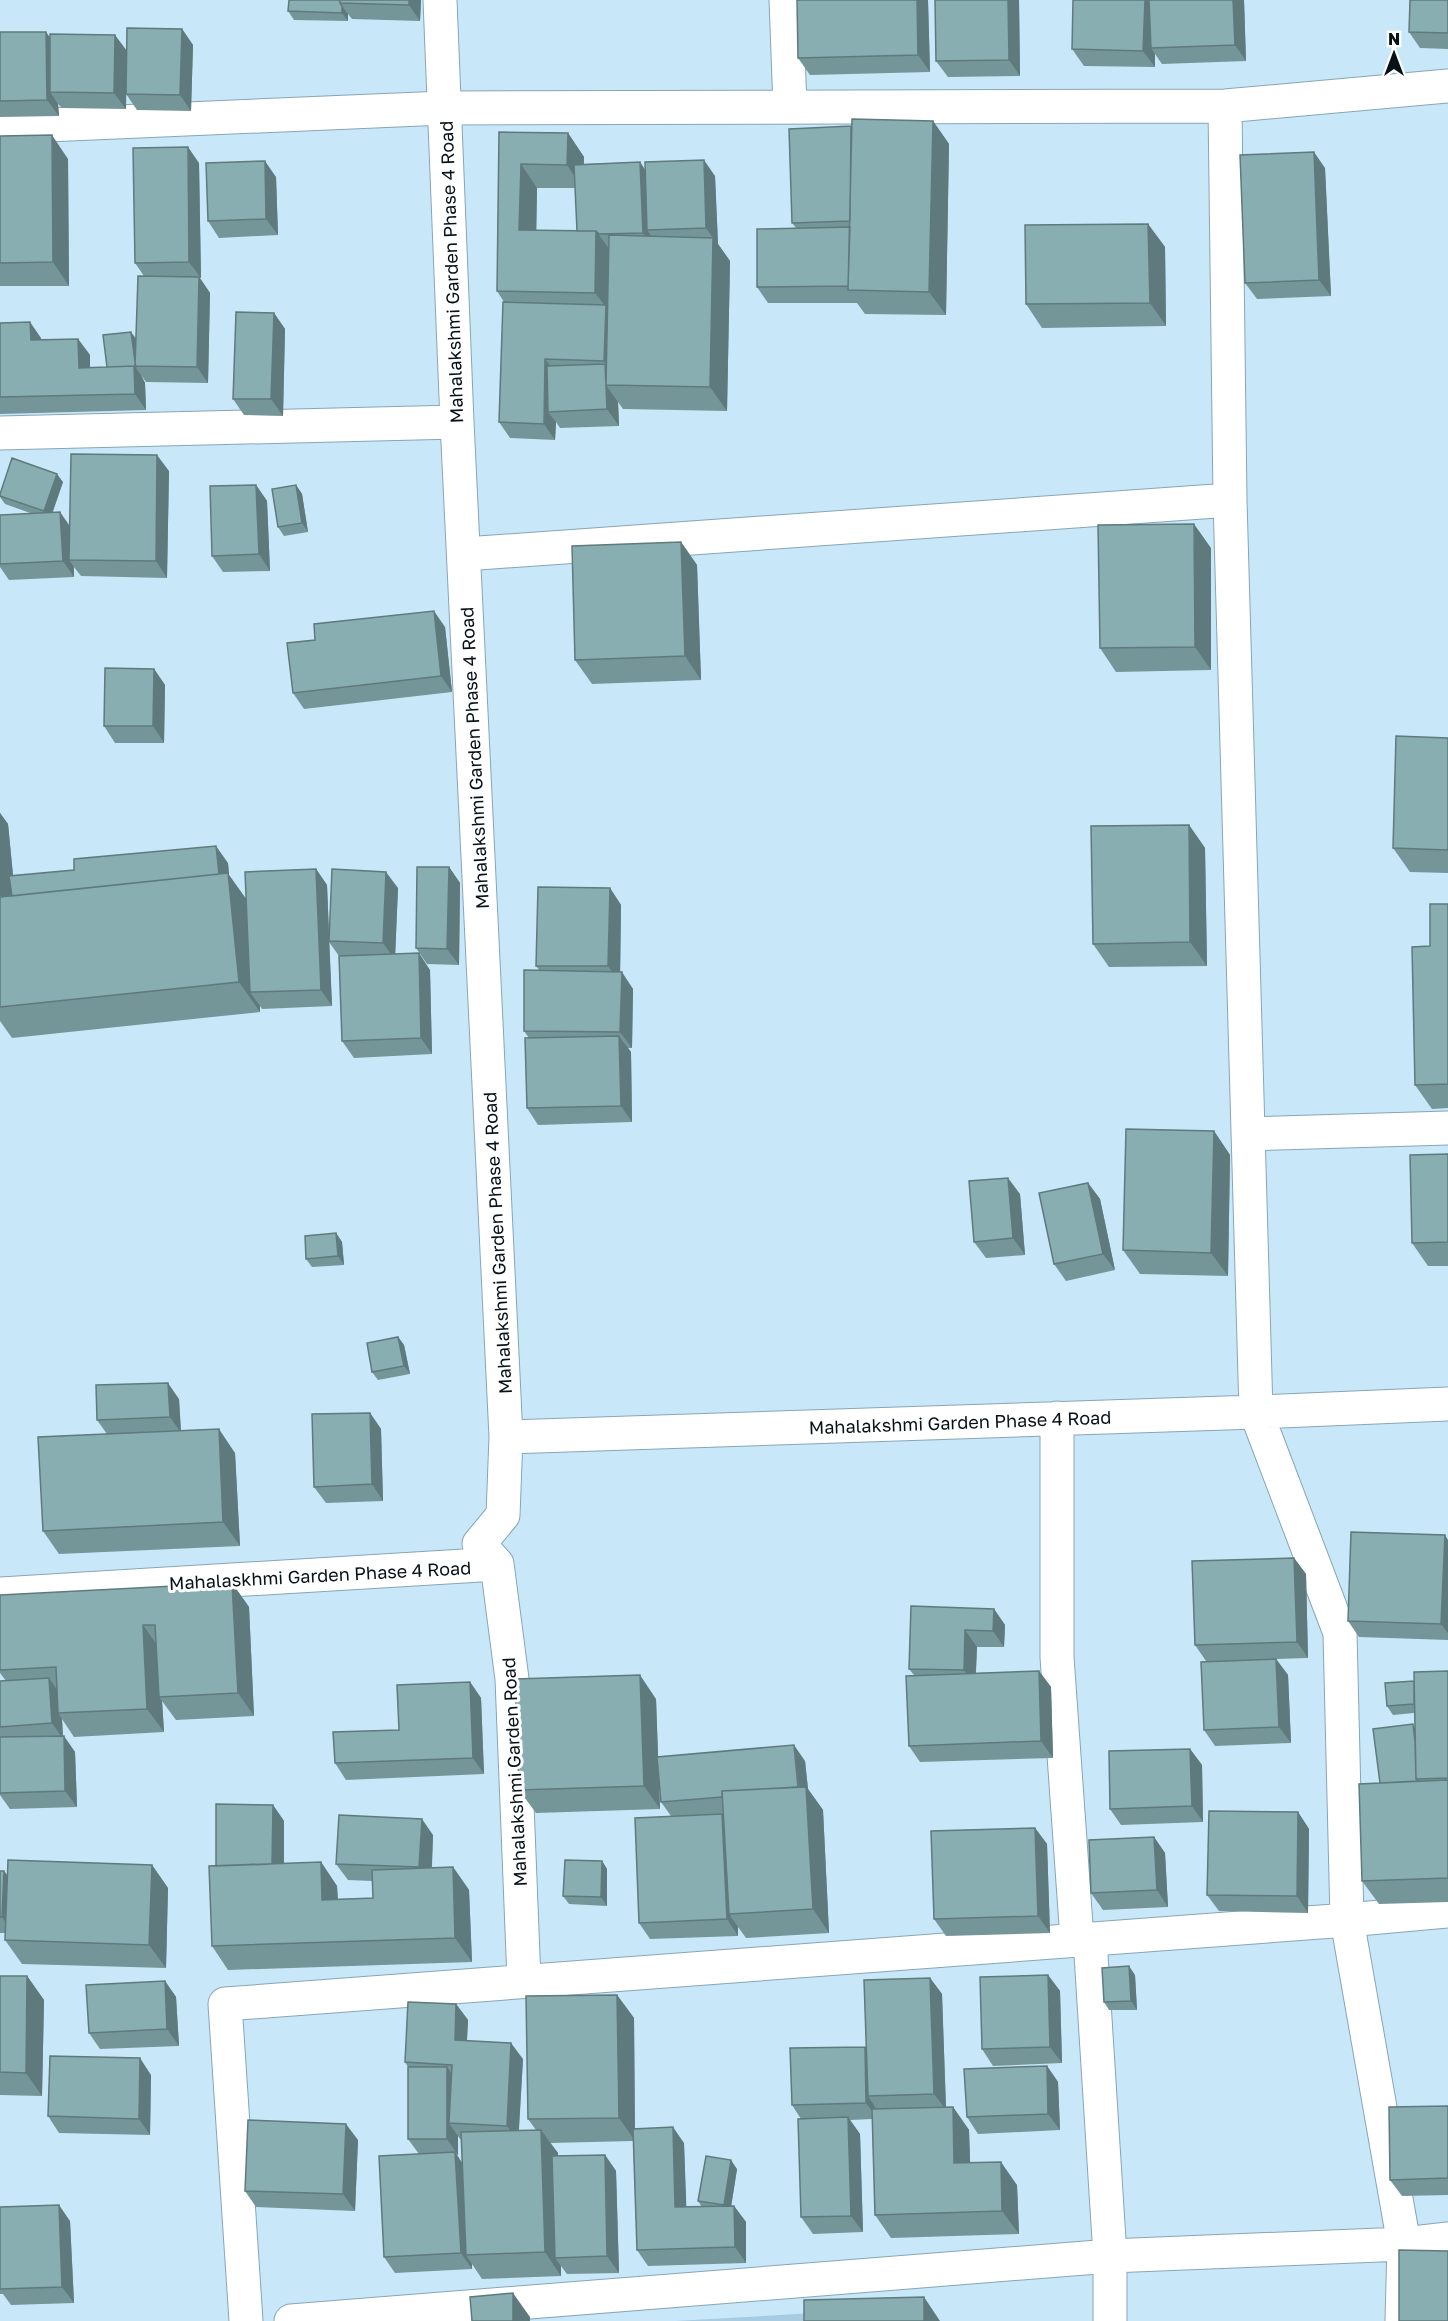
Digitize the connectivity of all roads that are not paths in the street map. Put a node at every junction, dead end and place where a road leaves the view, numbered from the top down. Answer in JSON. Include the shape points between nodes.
{"nodes":[{"id":1,"x":440,"y":0,"type":"edge"},
{"id":2,"x":786,"y":0,"type":"edge"},
{"id":3,"x":1448,"y":86,"type":"edge"},
{"id":4,"x":1225,"y":106,"type":"junction"},
{"id":5,"x":790,"y":107,"type":"junction"},
{"id":6,"x":444,"y":108,"type":"junction"},
{"id":7,"x":0,"y":127,"type":"edge"},
{"id":8,"x":457,"y":422,"type":"junction"},
{"id":9,"x":0,"y":433,"type":"edge"},
{"id":10,"x":1230,"y":500,"type":"junction"},
{"id":11,"x":465,"y":554,"type":"junction"},
{"id":12,"x":1448,"y":1128,"type":"edge"},
{"id":13,"x":1248,"y":1134,"type":"junction"},
{"id":14,"x":1448,"y":1404,"type":"edge"},
{"id":15,"x":1256,"y":1412,"type":"junction"},
{"id":16,"x":1057,"y":1418,"type":"junction"},
{"id":17,"x":506,"y":1437,"type":"junction"},
{"id":18,"x":497,"y":1564,"type":"junction"},
{"id":19,"x":0,"y":1594,"type":"edge"},
{"id":20,"x":1448,"y":1911,"type":"edge"},
{"id":21,"x":1347,"y":1920,"type":"junction"},
{"id":22,"x":1083,"y":1939,"type":"junction"},
{"id":23,"x":524,"y":1980,"type":"junction"},
{"id":24,"x":1448,"y":2239,"type":"edge"},
{"id":25,"x":1404,"y":2244,"type":"junction"},
{"id":26,"x":1110,"y":2256,"type":"junction"},
{"id":27,"x":246,"y":2321,"type":"edge"},
{"id":28,"x":291,"y":2321,"type":"edge"},
{"id":29,"x":1110,"y":2321,"type":"edge"},
{"id":30,"x":1402,"y":2321,"type":"edge"}],
"edges":[{"from":1,"to":6,"type":"street","name":"Mahalakshmi Garden Phase 4 Road"},
{"from":2,"to":5,"type":"street"},
{"from":3,"to":4,"type":"street"},
{"from":4,"to":5,"type":"street"},
{"from":4,"to":10,"type":"street"},
{"from":5,"to":6,"type":"street"},
{"from":6,"to":7,"type":"street"},
{"from":6,"to":8,"type":"street","name":"Mahalakshmi Garden Phase 4 Road"},
{"from":8,"to":9,"type":"street"},
{"from":8,"to":11,"type":"street","name":"Mahalakshmi Garden Phase 4 Road"},
{"from":10,"to":11,"type":"street"},
{"from":10,"to":13,"type":"street"},
{"from":11,"to":17,"type":"street","name":"Mahalakshmi Garden Phase 4 Road"},
{"from":12,"to":13,"type":"street"},
{"from":13,"to":15,"type":"street"},
{"from":14,"to":15,"type":"street","name":"Mahalakshmi Garden Phase 4 Road"},
{"from":15,"to":16,"type":"street","name":"Mahalakshmi Garden Phase 4 Road"},
{"from":15,"to":21,"type":"street","via":[[1340,1633]]},
{"from":16,"to":17,"type":"street","name":"Mahalakshmi Garden Phase 4 Road"},
{"from":16,"to":22,"type":"street","via":[[1057,1657]]},
{"from":17,"to":18,"type":"street","name":"Mahalaskhmi Garden Phase 4 Road","via":[[503,1515],[479,1544]]},
{"from":18,"to":19,"type":"street","name":"Mahalaskhmi Garden Phase 4 Road"},
{"from":18,"to":23,"type":"street","name":"Mahalakshmi Garden Road","via":[[512,1679]]},
{"from":20,"to":21,"type":"street"},
{"from":21,"to":22,"type":"street"},
{"from":21,"to":25,"type":"street"},
{"from":22,"to":23,"type":"street"},
{"from":22,"to":26,"type":"street"},
{"from":23,"to":27,"type":"street","via":[[225,2004]]},
{"from":24,"to":25,"type":"street"},
{"from":25,"to":26,"type":"street"},
{"from":25,"to":30,"type":"street"},
{"from":26,"to":28,"type":"street"},
{"from":26,"to":29,"type":"street"}]}
